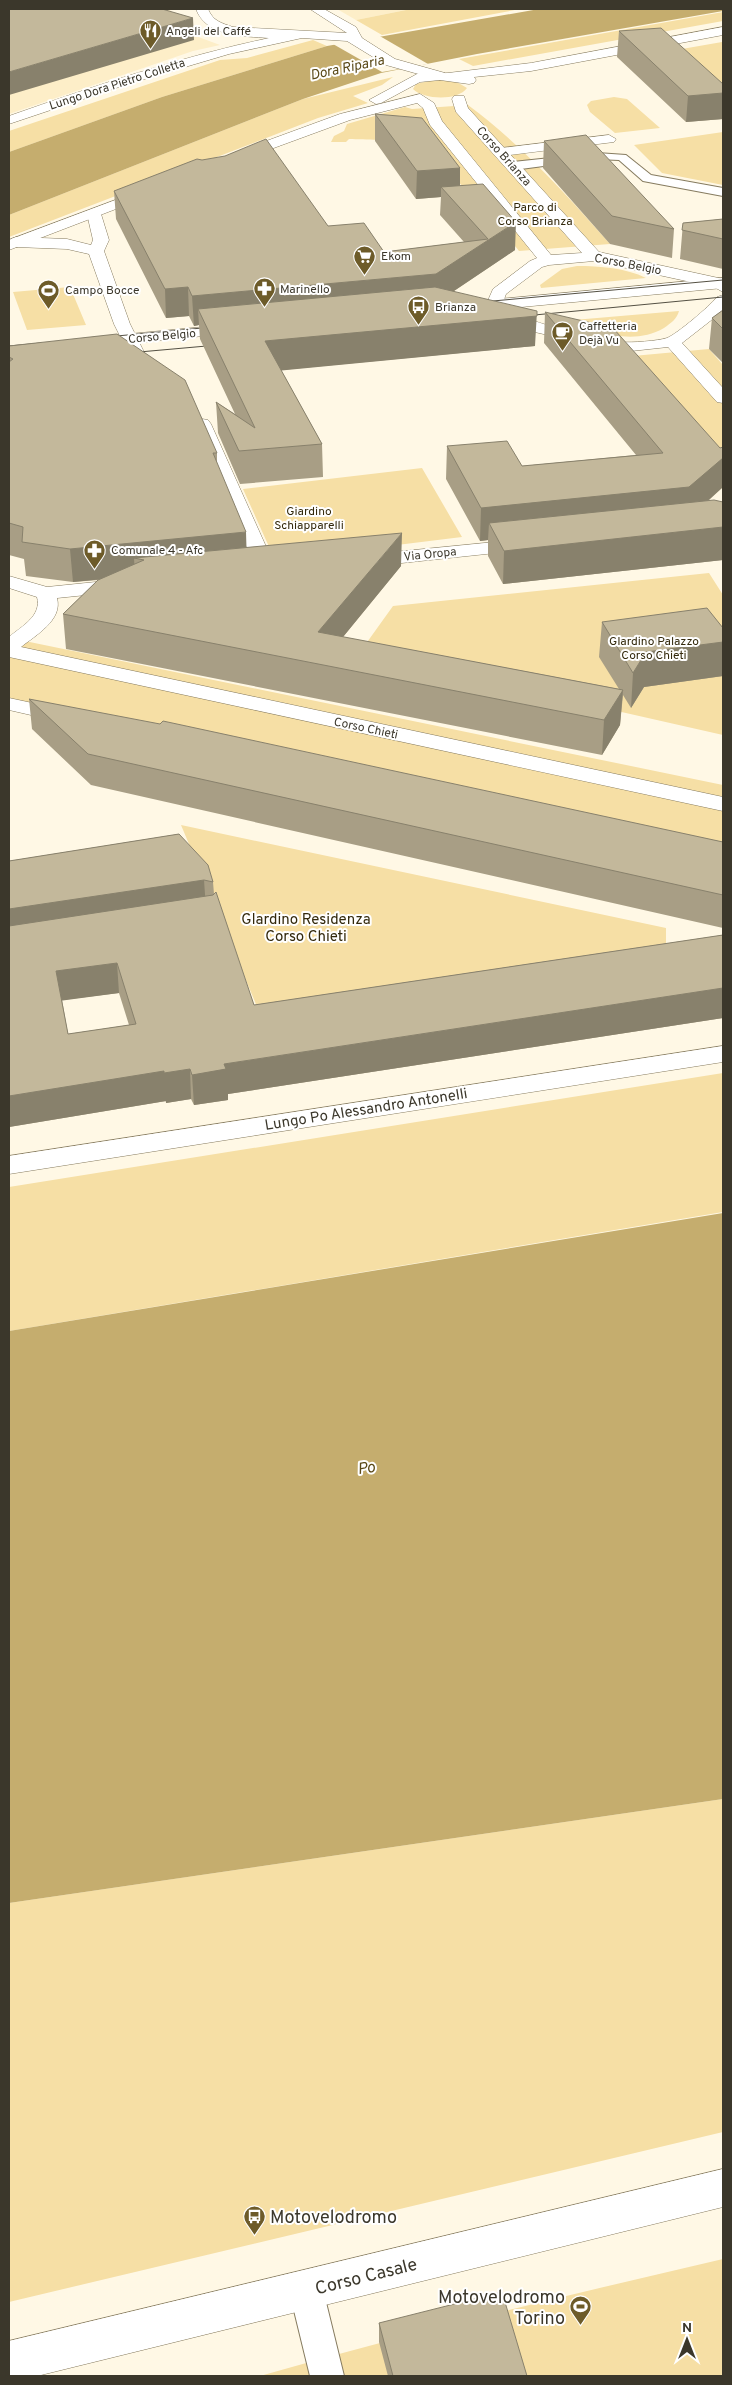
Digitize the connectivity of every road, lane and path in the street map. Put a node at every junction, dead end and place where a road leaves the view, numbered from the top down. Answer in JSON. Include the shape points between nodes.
{"nodes":[{"id":1,"x":198,"y":9,"type":"edge"},
{"id":2,"x":316,"y":9,"type":"edge"},
{"id":3,"x":337,"y":21,"type":"junction"},
{"id":4,"x":723,"y":31,"type":"edge"},
{"id":5,"x":246,"y":32,"type":"junction"},
{"id":6,"x":314,"y":34,"type":"junction"},
{"id":7,"x":298,"y":35,"type":"junction"},
{"id":8,"x":354,"y":36,"type":"junction"},
{"id":9,"x":226,"y":51,"type":"junction"},
{"id":10,"x":391,"y":65,"type":"junction"},
{"id":11,"x":531,"y":67,"type":"junction"},
{"id":12,"x":446,"y":76,"type":"junction"},
{"id":13,"x":402,"y":86,"type":"junction"},
{"id":14,"x":462,"y":95,"type":"junction"},
{"id":15,"x":420,"y":98,"type":"junction"},
{"id":16,"x":345,"y":117,"type":"junction"},
{"id":17,"x":396,"y":119,"type":"edge"},
{"id":18,"x":9,"y":120,"type":"edge"},
{"id":19,"x":415,"y":120,"type":"edge"},
{"id":20,"x":435,"y":122,"type":"junction"},
{"id":21,"x":609,"y":139,"type":"dead end"},
{"id":22,"x":501,"y":152,"type":"junction"},
{"id":23,"x":223,"y":162,"type":"edge"},
{"id":24,"x":513,"y":166,"type":"junction"},
{"id":25,"x":168,"y":184,"type":"edge"},
{"id":26,"x":723,"y":192,"type":"edge"},
{"id":27,"x":94,"y":214,"type":"junction"},
{"id":28,"x":13,"y":244,"type":"edge"},
{"id":29,"x":96,"y":251,"type":"junction"},
{"id":30,"x":594,"y":256,"type":"junction"},
{"id":31,"x":547,"y":260,"type":"junction"},
{"id":32,"x":722,"y":287,"type":"edge"},
{"id":33,"x":723,"y":300,"type":"edge"},
{"id":34,"x":497,"y":309,"type":"junction"},
{"id":35,"x":456,"y":313,"type":"edge"},
{"id":36,"x":253,"y":332,"type":"edge"},
{"id":37,"x":672,"y":342,"type":"junction"},
{"id":38,"x":131,"y":344,"type":"junction"},
{"id":39,"x":622,"y":347,"type":"junction"},
{"id":40,"x":72,"y":349,"type":"edge"},
{"id":41,"x":636,"y":362,"type":"edge"},
{"id":42,"x":158,"y":375,"type":"edge"},
{"id":43,"x":723,"y":398,"type":"edge"},
{"id":44,"x":194,"y":406,"type":"edge"},
{"id":45,"x":545,"y":542,"type":"edge"},
{"id":46,"x":346,"y":563,"type":"edge"},
{"id":47,"x":287,"y":569,"type":"edge"},
{"id":48,"x":9,"y":582,"type":"edge"},
{"id":49,"x":142,"y":584,"type":"edge"},
{"id":50,"x":46,"y":594,"type":"junction"},
{"id":51,"x":9,"y":647,"type":"edge"},
{"id":52,"x":9,"y":651,"type":"edge"},
{"id":53,"x":9,"y":704,"type":"edge"},
{"id":54,"x":86,"y":722,"type":"edge"},
{"id":55,"x":723,"y":804,"type":"edge"},
{"id":56,"x":723,"y":1054,"type":"edge"},
{"id":57,"x":9,"y":1165,"type":"edge"},
{"id":58,"x":723,"y":2188,"type":"edge"},
{"id":59,"x":306,"y":2290,"type":"junction"},
{"id":60,"x":9,"y":2362,"type":"edge"},
{"id":61,"x":46,"y":2364,"type":"edge"},
{"id":62,"x":326,"y":2376,"type":"edge"}],
"edges":[{"from":1,"to":5,"type":"street","via":[[212,23]]},
{"from":2,"to":3,"type":"street"},
{"from":3,"to":6,"type":"street","via":[[333,27]]},
{"from":3,"to":8,"type":"street"},
{"from":4,"to":11,"type":"street"},
{"from":5,"to":7,"type":"street"},
{"from":5,"to":9,"type":"street","name":"Lungo Dora Pietro Colletta","via":[[242,42]]},
{"from":6,"to":7,"type":"street"},
{"from":6,"to":8,"type":"street"},
{"from":7,"to":9,"type":"street","name":"Lungo Dora Pietro Colletta"},
{"from":8,"to":10,"type":"street"},
{"from":9,"to":18,"type":"street","name":"Lungo Dora Pietro Colletta","via":[[126,80]]},
{"from":10,"to":12,"type":"street"},
{"from":10,"to":13,"type":"street","via":[[400,74]]},
{"from":11,"to":12,"type":"street"},
{"from":11,"to":14,"type":"street"},
{"from":12,"to":13,"type":"street","via":[[417,78]]},
{"from":12,"to":14,"type":"street","via":[[472,81]]},
{"from":13,"to":15,"type":"street","via":[[408,96]]},
{"from":13,"to":16,"type":"street"},
{"from":14,"to":15,"type":"street"},
{"from":14,"to":22,"type":"street","name":"Corso Brianza","via":[[461,109]]},
{"from":15,"to":16,"type":"street"},
{"from":15,"to":20,"type":"street","via":[[429,106]]},
{"from":16,"to":17,"type":"street"},
{"from":16,"to":23,"type":"street"},
{"from":19,"to":20,"type":"street"},
{"from":20,"to":31,"type":"street"},
{"from":21,"to":22,"type":"street"},
{"from":22,"to":24,"type":"street","name":"Corso Brianza"},
{"from":24,"to":26,"type":"lane","via":[[597,156],[622,157],[648,178]]},
{"from":24,"to":30,"type":"street","name":"Corso Brianza"},
{"from":25,"to":27,"type":"street"},
{"from":27,"to":28,"type":"street"},
{"from":27,"to":29,"type":"street","via":[[101,240]]},
{"from":28,"to":29,"type":"street","via":[[67,244]]},
{"from":29,"to":38,"type":"street"},
{"from":30,"to":31,"type":"street","name":"Corso Belgio"},
{"from":30,"to":32,"type":"street","name":"Corso Belgio"},
{"from":31,"to":34,"type":"street","name":"Corso Belgio","via":[[536,264],[500,292]]},
{"from":32,"to":34,"type":"street","name":"Corso Belgio"},
{"from":33,"to":37,"type":"street"},
{"from":34,"to":35,"type":"street","name":"Corso Belgio"},
{"from":34,"to":39,"type":"street","name":"Corso Belgio","via":[[526,325]]},
{"from":36,"to":38,"type":"street","name":"Corso Belgio"},
{"from":37,"to":39,"type":"street","name":"Corso Belgio"},
{"from":37,"to":43,"type":"street"},
{"from":38,"to":40,"type":"street","name":"Corso Belgio"},
{"from":38,"to":42,"type":"street","name":"Corso Belgio","via":[[141,365]]},
{"from":39,"to":41,"type":"street"},
{"from":44,"to":47,"type":"street","via":[[257,572]]},
{"from":45,"to":46,"type":"street","name":"Via Oropa"},
{"from":48,"to":50,"type":"street"},
{"from":49,"to":50,"type":"street"},
{"from":50,"to":51,"type":"street","via":[[49,605],[44,618]]},
{"from":52,"to":55,"type":"street","name":"Corso Chieti"},
{"from":53,"to":54,"type":"street"},
{"from":56,"to":57,"type":"street","name":"Lungo Po Alessandro Antonelli"},
{"from":58,"to":59,"type":"street","name":"Corso Casale"},
{"from":59,"to":61,"type":"street","name":"Corso Casale"},
{"from":59,"to":62,"type":"lane"},
{"from":60,"to":61,"type":"street","name":"Corso Casale"}]}
